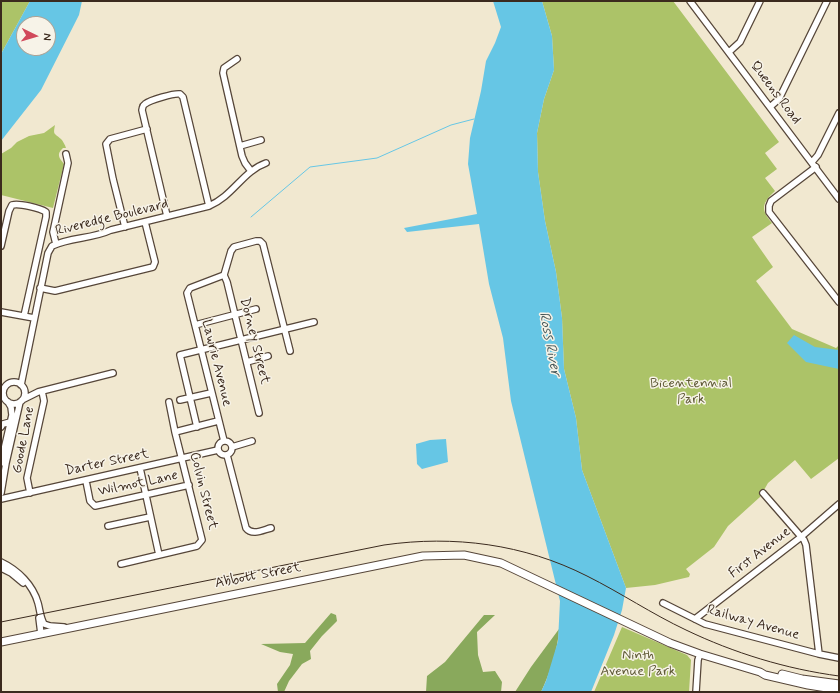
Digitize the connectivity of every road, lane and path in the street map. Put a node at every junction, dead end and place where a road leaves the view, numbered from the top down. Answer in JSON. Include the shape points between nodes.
{"nodes":[{"id":1,"x":690,"y":1,"type":"edge"},
{"id":2,"x":760,"y":1,"type":"edge"},
{"id":3,"x":827,"y":1,"type":"edge"},
{"id":4,"x":729,"y":52,"type":"junction"},
{"id":5,"x":237,"y":59,"type":"dead end"},
{"id":6,"x":770,"y":107,"type":"junction"},
{"id":7,"x":839,"y":113,"type":"edge"},
{"id":8,"x":837,"y":120,"type":"edge"},
{"id":9,"x":146,"y":129,"type":"junction"},
{"id":10,"x":261,"y":140,"type":"dead end"},
{"id":11,"x":240,"y":146,"type":"junction"},
{"id":12,"x":66,"y":154,"type":"dead end"},
{"id":13,"x":266,"y":162,"type":"dead end"},
{"id":14,"x":812,"y":162,"type":"junction"},
{"id":15,"x":816,"y":167,"type":"junction"},
{"id":16,"x":251,"y":171,"type":"junction"},
{"id":17,"x":839,"y":199,"type":"edge"},
{"id":18,"x":209,"y":206,"type":"junction"},
{"id":19,"x":167,"y":216,"type":"junction"},
{"id":20,"x":145,"y":222,"type":"junction"},
{"id":21,"x":125,"y":227,"type":"junction"},
{"id":22,"x":56,"y":244,"type":"junction"},
{"id":23,"x":1,"y":246,"type":"edge"},
{"id":24,"x":224,"y":275,"type":"junction"},
{"id":25,"x":40,"y":288,"type":"junction"},
{"id":26,"x":839,"y":302,"type":"edge"},
{"id":27,"x":256,"y":310,"type":"dead end"},
{"id":28,"x":1,"y":312,"type":"edge"},
{"id":29,"x":235,"y":315,"type":"junction"},
{"id":30,"x":24,"y":316,"type":"junction"},
{"id":31,"x":34,"y":318,"type":"junction"},
{"id":32,"x":314,"y":322,"type":"dead end"},
{"id":33,"x":195,"y":325,"type":"junction"},
{"id":34,"x":285,"y":329,"type":"junction"},
{"id":35,"x":242,"y":340,"type":"junction"},
{"id":36,"x":201,"y":350,"type":"junction"},
{"id":37,"x":290,"y":351,"type":"dead end"},
{"id":38,"x":268,"y":356,"type":"dead end"},
{"id":39,"x":247,"y":362,"type":"junction"},
{"id":40,"x":23,"y":371,"type":"junction"},
{"id":41,"x":113,"y":373,"type":"dead end"},
{"id":42,"x":14,"y":382,"type":"junction"},
{"id":43,"x":22,"y":387,"type":"junction"},
{"id":44,"x":2,"y":391,"type":"edge"},
{"id":45,"x":40,"y":392,"type":"junction"},
{"id":46,"x":211,"y":393,"type":"junction"},
{"id":47,"x":190,"y":398,"type":"junction"},
{"id":48,"x":180,"y":400,"type":"dead end"},
{"id":49,"x":22,"y":401,"type":"junction"},
{"id":50,"x":8,"y":402,"type":"junction"},
{"id":51,"x":169,"y":402,"type":"dead end"},
{"id":52,"x":259,"y":414,"type":"dead end"},
{"id":53,"x":218,"y":421,"type":"junction"},
{"id":54,"x":10,"y":422,"type":"junction"},
{"id":55,"x":1,"y":427,"type":"edge"},
{"id":56,"x":197,"y":427,"type":"junction"},
{"id":57,"x":175,"y":432,"type":"junction"},
{"id":58,"x":224,"y":441,"type":"junction"},
{"id":59,"x":252,"y":441,"type":"dead end"},
{"id":60,"x":232,"y":447,"type":"junction"},
{"id":61,"x":218,"y":450,"type":"junction"},
{"id":62,"x":227,"y":455,"type":"junction"},
{"id":63,"x":182,"y":459,"type":"junction"},
{"id":64,"x":1,"y":463,"type":"edge"},
{"id":65,"x":140,"y":468,"type":"junction"},
{"id":66,"x":86,"y":481,"type":"junction"},
{"id":67,"x":189,"y":486,"type":"junction"},
{"id":68,"x":1,"y":493,"type":"edge"},
{"id":69,"x":30,"y":493,"type":"junction"},
{"id":70,"x":763,"y":493,"type":"dead end"},
{"id":71,"x":146,"y":495,"type":"junction"},
{"id":72,"x":1,"y":499,"type":"edge"},
{"id":73,"x":839,"y":504,"type":"edge"},
{"id":74,"x":150,"y":516,"type":"junction"},
{"id":75,"x":108,"y":526,"type":"dead end"},
{"id":76,"x":271,"y":528,"type":"dead end"},
{"id":77,"x":801,"y":537,"type":"junction"},
{"id":78,"x":159,"y":555,"type":"junction"},
{"id":79,"x":1,"y":562,"type":"edge"},
{"id":80,"x":121,"y":564,"type":"dead end"},
{"id":81,"x":1,"y":568,"type":"edge"},
{"id":82,"x":663,"y":603,"type":"dead end"},
{"id":83,"x":695,"y":619,"type":"junction"},
{"id":84,"x":69,"y":627,"type":"junction"},
{"id":85,"x":41,"y":634,"type":"junction"},
{"id":86,"x":1,"y":642,"type":"edge"},
{"id":87,"x":700,"y":654,"type":"junction"},
{"id":88,"x":819,"y":654,"type":"junction"},
{"id":89,"x":839,"y":658,"type":"edge"},
{"id":90,"x":837,"y":688,"type":"edge"},
{"id":91,"x":696,"y":692,"type":"edge"}],
"edges":[{"from":1,"to":4,"type":"street","name":"Queens Road"},
{"from":2,"to":4,"type":"street","via":[[740,42]]},
{"from":3,"to":6,"type":"street","via":[[779,99]]},
{"from":4,"to":6,"type":"street","name":"Queens Road"},
{"from":5,"to":11,"type":"street","via":[[224,68],[223,73]]},
{"from":6,"to":14,"type":"street","name":"Queens Road"},
{"from":7,"to":8,"type":"street"},
{"from":8,"to":14,"type":"street","via":[[818,156]]},
{"from":9,"to":18,"type":"street","via":[[142,110],[144,104],[174,94],[183,97]]},
{"from":9,"to":19,"type":"street"},
{"from":9,"to":21,"type":"street","via":[[110,138],[106,144]]},
{"from":10,"to":11,"type":"street"},
{"from":11,"to":16,"type":"street"},
{"from":12,"to":22,"type":"street","via":[[68,163],[53,232]]},
{"from":13,"to":16,"type":"street","name":"Riveredge Boulevard"},
{"from":14,"to":15,"type":"street","name":"Queens Road"},
{"from":15,"to":17,"type":"street","name":"Queens Road"},
{"from":15,"to":26,"type":"street","via":[[771,201],[769,212]]},
{"from":16,"to":18,"type":"street","name":"Riveredge Boulevard","via":[[220,202]]},
{"from":18,"to":19,"type":"street","name":"Riveredge Boulevard"},
{"from":19,"to":20,"type":"street","name":"Riveredge Boulevard"},
{"from":20,"to":21,"type":"street","name":"Riveredge Boulevard"},
{"from":20,"to":25,"type":"street","via":[[155,262],[153,267],[55,291]]},
{"from":21,"to":22,"type":"street","name":"Riveredge Boulevard"},
{"from":22,"to":25,"type":"street","name":"Riveredge Boulevard","via":[[48,253]]},
{"from":23,"to":30,"type":"street","via":[[12,205],[46,212]]},
{"from":24,"to":29,"type":"street","name":"Dorney Street"},
{"from":24,"to":33,"type":"street","name":"Lawrie Avenue","via":[[188,291]]},
{"from":24,"to":34,"type":"street","via":[[234,247],[261,242]]},
{"from":25,"to":31,"type":"street","name":"Riveredge Boulevard"},
{"from":27,"to":29,"type":"street"},
{"from":28,"to":30,"type":"street"},
{"from":29,"to":33,"type":"street"},
{"from":29,"to":35,"type":"street","name":"Dorney Street"},
{"from":30,"to":31,"type":"street"},
{"from":31,"to":40,"type":"street","name":"Riveredge Boulevard"},
{"from":32,"to":34,"type":"street"},
{"from":33,"to":36,"type":"street","name":"Lawrie Avenue"},
{"from":34,"to":35,"type":"street"},
{"from":34,"to":37,"type":"street"},
{"from":35,"to":36,"type":"street"},
{"from":35,"to":39,"type":"street","name":"Dorney Street"},
{"from":36,"to":46,"type":"street","name":"Lawrie Avenue"},
{"from":36,"to":47,"type":"street","via":[[180,355]]},
{"from":38,"to":39,"type":"street"},
{"from":39,"to":52,"type":"street","name":"Dorney Street"},
{"from":40,"to":42,"type":"street","name":"Riveredge Boulevard"},
{"from":40,"to":43,"type":"street","name":"Riveredge Boulevard"},
{"from":41,"to":45,"type":"street"},
{"from":42,"to":43,"type":"street"},
{"from":42,"to":44,"type":"street"},
{"from":43,"to":45,"type":"street","via":[[31,392]]},
{"from":43,"to":49,"type":"street"},
{"from":44,"to":50,"type":"street"},
{"from":45,"to":49,"type":"street"},
{"from":45,"to":69,"type":"street","name":"Goode Lane","via":[[44,400],[27,478]]},
{"from":46,"to":47,"type":"street"},
{"from":46,"to":53,"type":"street","name":"Lawrie Avenue"},
{"from":47,"to":48,"type":"street"},
{"from":47,"to":56,"type":"street"},
{"from":49,"to":50,"type":"street","via":[[14,404]]},
{"from":49,"to":68,"type":"street"},
{"from":50,"to":54,"type":"street","via":[[12,411]]},
{"from":51,"to":57,"type":"street","name":"Colvin Street"},
{"from":53,"to":56,"type":"street"},
{"from":53,"to":58,"type":"street","name":"Lawrie Avenue"},
{"from":54,"to":55,"type":"street"},
{"from":54,"to":64,"type":"street"},
{"from":56,"to":57,"type":"street"},
{"from":57,"to":63,"type":"street","name":"Colvin Street"},
{"from":58,"to":60,"type":"street"},
{"from":58,"to":61,"type":"street","via":[[218,446]]},
{"from":59,"to":60,"type":"street"},
{"from":60,"to":62,"type":"street"},
{"from":61,"to":62,"type":"street","via":[[221,454]]},
{"from":61,"to":63,"type":"street","name":"Darter Street"},
{"from":62,"to":76,"type":"street","via":[[246,528],[253,532]]},
{"from":63,"to":65,"type":"street","name":"Darter Street"},
{"from":63,"to":67,"type":"street","name":"Colvin Street"},
{"from":65,"to":66,"type":"street","name":"Darter Street"},
{"from":65,"to":71,"type":"street"},
{"from":66,"to":69,"type":"street","name":"Darter Street"},
{"from":66,"to":71,"type":"street","name":"Wilmot Lane","via":[[90,501],[95,506]]},
{"from":67,"to":71,"type":"street","name":"Wilmot Lane"},
{"from":67,"to":78,"type":"street","name":"Colvin Street","via":[[202,537],[201,543]]},
{"from":69,"to":72,"type":"street","name":"Darter Street"},
{"from":70,"to":77,"type":"street"},
{"from":71,"to":74,"type":"street"},
{"from":73,"to":77,"type":"street","name":"First Avenue"},
{"from":74,"to":75,"type":"street"},
{"from":74,"to":78,"type":"street"},
{"from":77,"to":83,"type":"street","name":"First Avenue"},
{"from":77,"to":88,"type":"street","via":[[807,549]]},
{"from":78,"to":80,"type":"street"},
{"from":79,"to":84,"type":"street","via":[[18,573],[29,585],[44,624]]},
{"from":81,"to":85,"type":"street","via":[[23,582],[30,593],[38,612]]},
{"from":82,"to":83,"type":"street","name":"Railway Avenue"},
{"from":83,"to":88,"type":"street","name":"Railway Avenue","via":[[705,624]]},
{"from":84,"to":85,"type":"main road","name":"Abbott Street"},
{"from":84,"to":87,"type":"main road","name":"Abbott Street","via":[[423,556],[464,555],[501,563],[670,643]]},
{"from":85,"to":86,"type":"main road","name":"Abbott Street"},
{"from":87,"to":90,"type":"main road","via":[[792,682]]},
{"from":87,"to":91,"type":"street"},
{"from":88,"to":89,"type":"street","name":"Railway Avenue"}]}
